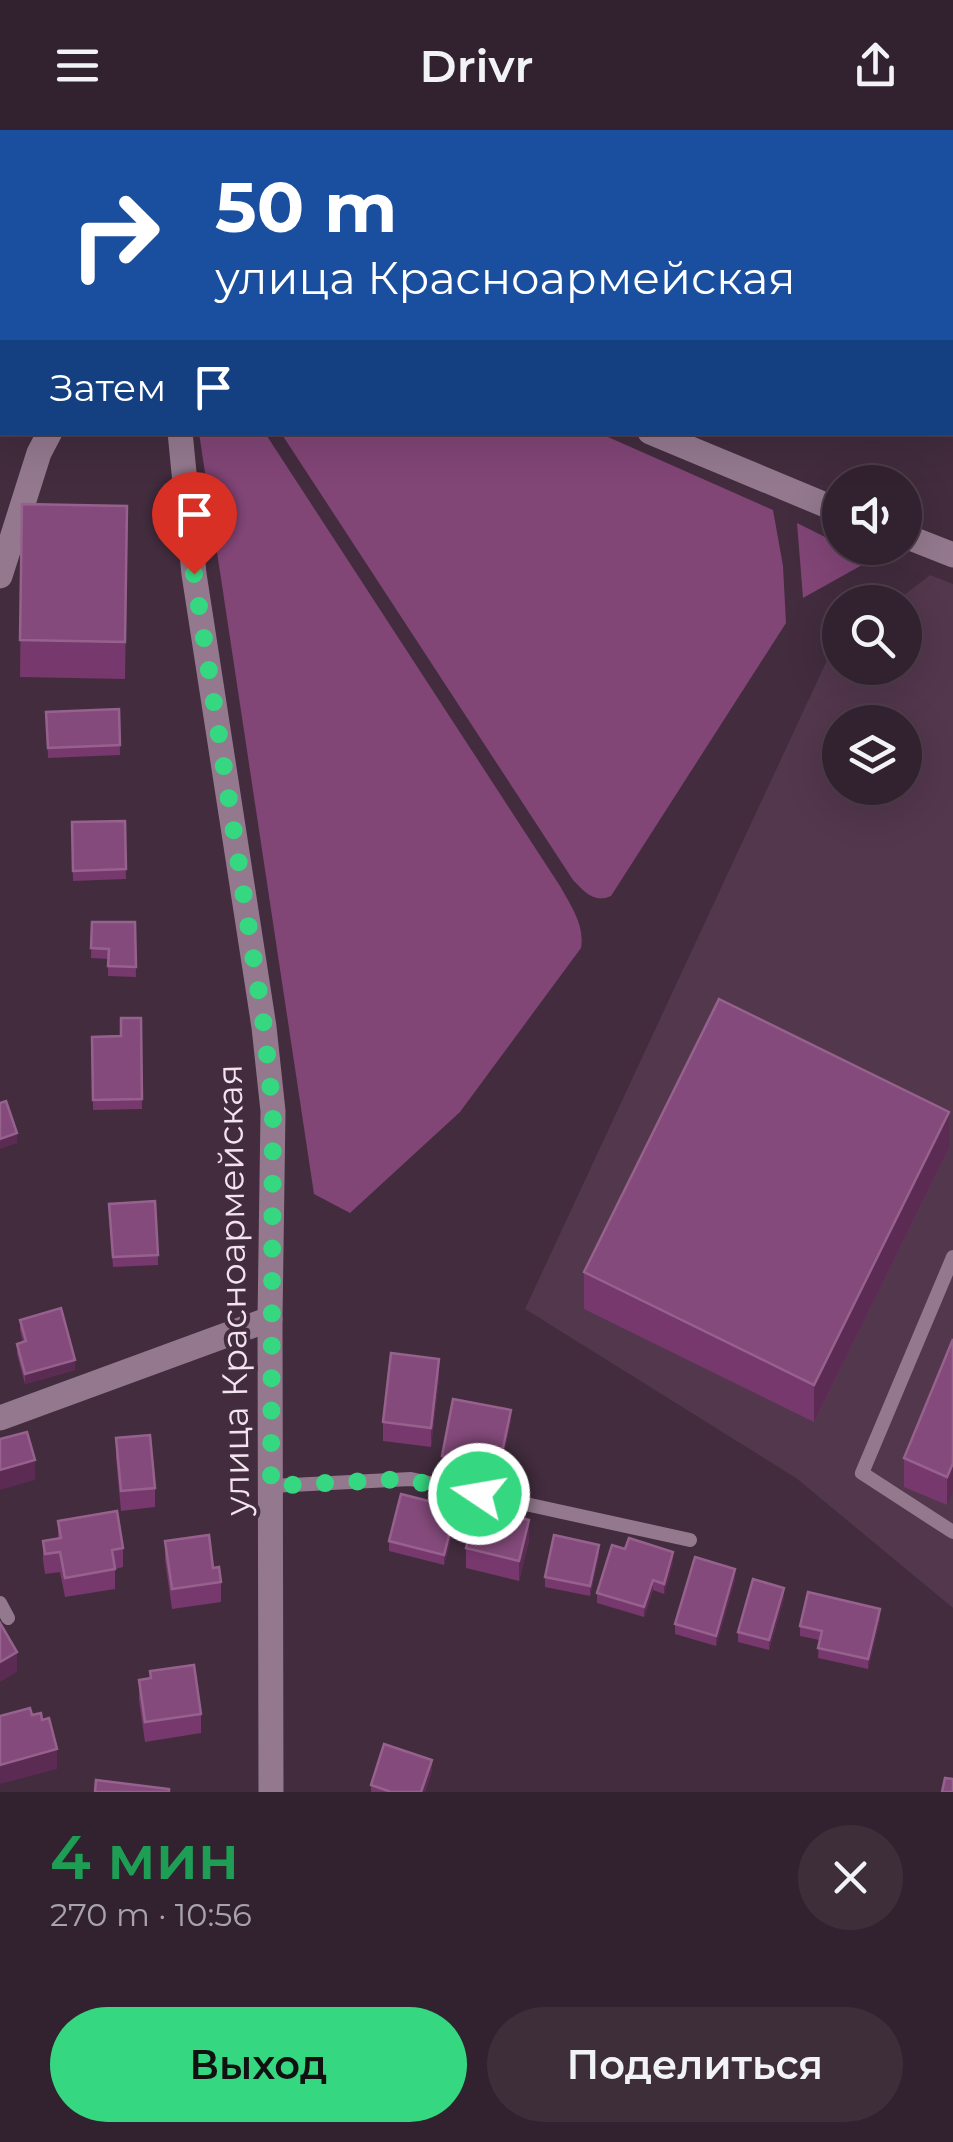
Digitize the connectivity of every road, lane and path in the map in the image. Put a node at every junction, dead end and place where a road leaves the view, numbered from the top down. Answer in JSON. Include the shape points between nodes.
{"nodes":[{"id":1,"x":48,"y":435,"type":"edge"},
{"id":2,"x":180,"y":435,"type":"edge"},
{"id":3,"x":657,"y":435,"type":"edge"},
{"id":4,"x":822,"y":504,"type":"edge"},
{"id":5,"x":922,"y":543,"type":"edge"},
{"id":6,"x":953,"y":555,"type":"edge"},
{"id":7,"x":0,"y":576,"type":"edge"},
{"id":8,"x":953,"y":1257,"type":"edge"},
{"id":9,"x":270,"y":1319,"type":"junction"},
{"id":10,"x":0,"y":1418,"type":"edge"},
{"id":11,"x":271,"y":1486,"type":"junction"},
{"id":12,"x":953,"y":1532,"type":"edge"},
{"id":13,"x":690,"y":1540,"type":"dead end"},
{"id":14,"x":0,"y":1602,"type":"edge"},
{"id":15,"x":8,"y":1618,"type":"dead end"},
{"id":16,"x":271,"y":1792,"type":"edge"}],
"edges":[{"from":1,"to":7,"type":"street"},
{"from":2,"to":9,"type":"street","name":"улица Красноармейская","via":[[194,574],[273,1111]]},
{"from":3,"to":4,"type":"street"},
{"from":5,"to":6,"type":"street"},
{"from":8,"to":12,"type":"lane","via":[[862,1473]]},
{"from":9,"to":10,"type":"street"},
{"from":9,"to":11,"type":"street","name":"улица Красноармейская"},
{"from":11,"to":13,"type":"lane","via":[[419,1480]]},
{"from":11,"to":16,"type":"street","name":"улица Красноармейская"},
{"from":14,"to":15,"type":"lane"}]}
